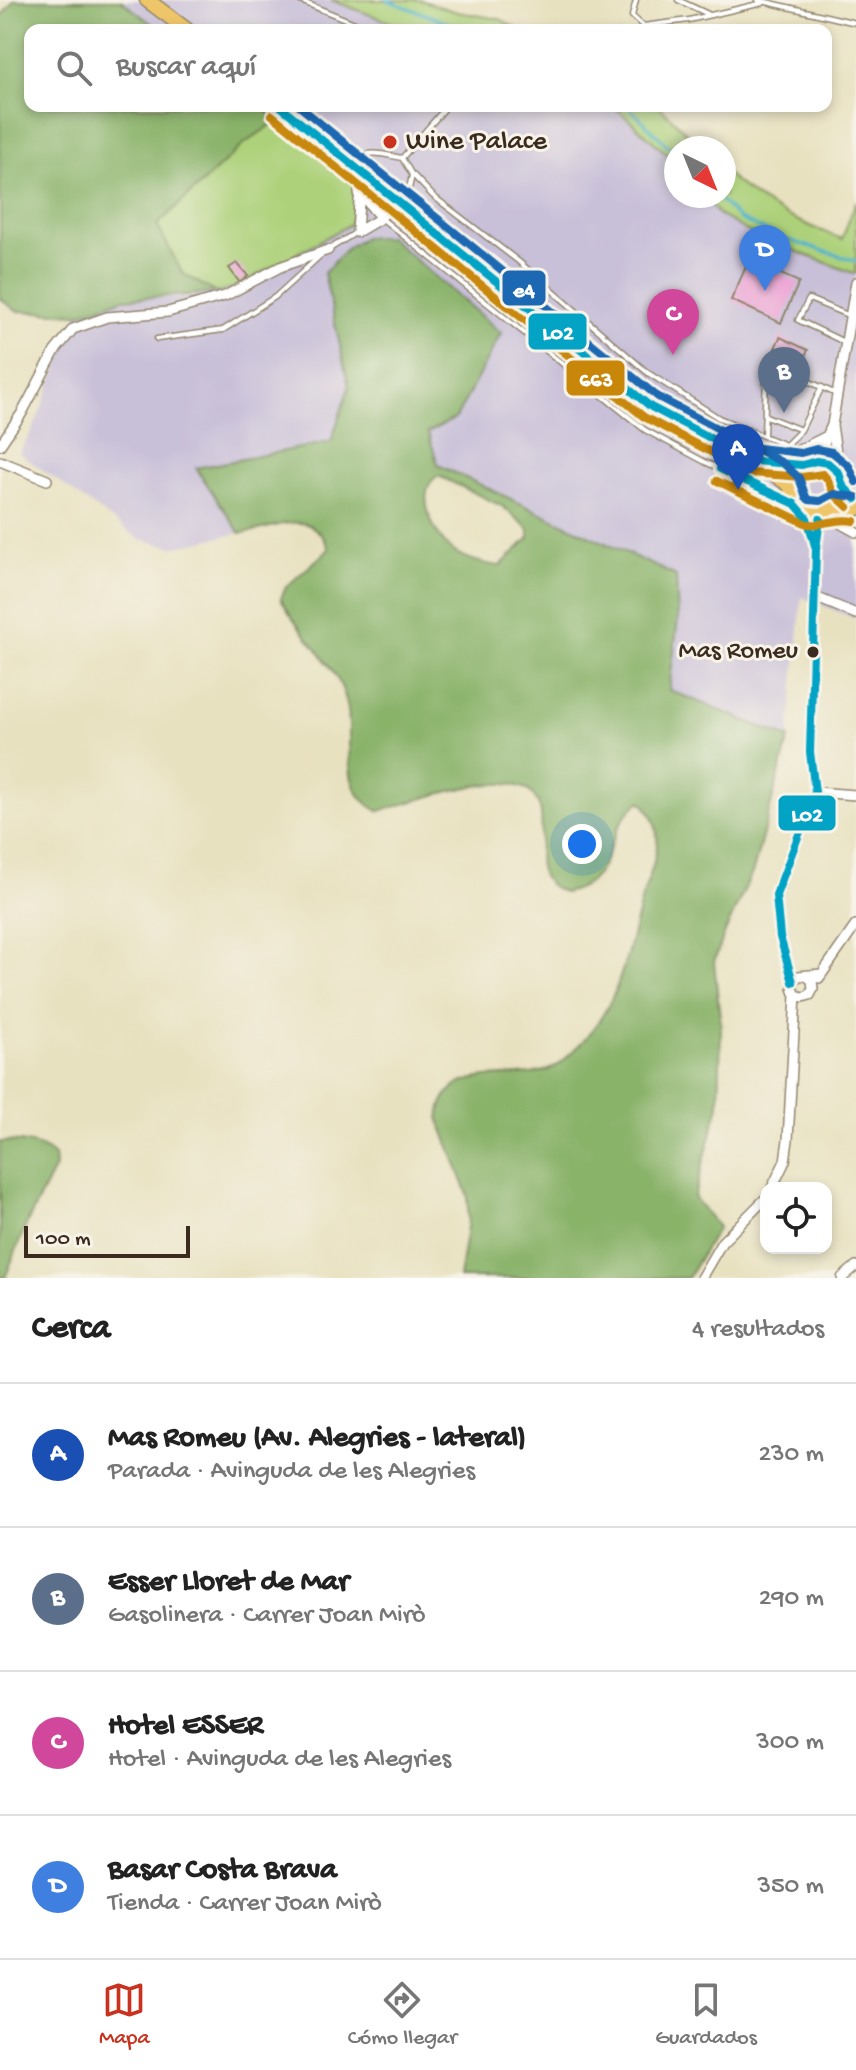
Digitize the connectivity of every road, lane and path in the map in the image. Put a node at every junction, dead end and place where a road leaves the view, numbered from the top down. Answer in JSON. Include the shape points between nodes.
{"nodes":[{"id":1,"x":147,"y":0,"type":"edge"},
{"id":2,"x":298,"y":0,"type":"edge"},
{"id":3,"x":636,"y":0,"type":"edge"},
{"id":4,"x":678,"y":0,"type":"edge"},
{"id":5,"x":760,"y":1,"type":"edge"},
{"id":6,"x":710,"y":15,"type":"junction"},
{"id":7,"x":856,"y":23,"type":"edge"},
{"id":8,"x":179,"y":24,"type":"edge"},
{"id":9,"x":357,"y":24,"type":"edge"},
{"id":10,"x":641,"y":24,"type":"edge"},
{"id":11,"x":655,"y":24,"type":"edge"},
{"id":12,"x":287,"y":112,"type":"edge"},
{"id":13,"x":442,"y":112,"type":"edge"},
{"id":14,"x":402,"y":158,"type":"junction"},
{"id":15,"x":347,"y":161,"type":"junction"},
{"id":16,"x":361,"y":172,"type":"junction"},
{"id":17,"x":412,"y":175,"type":"junction"},
{"id":18,"x":359,"y":192,"type":"junction"},
{"id":19,"x":405,"y":208,"type":"junction"},
{"id":20,"x":381,"y":218,"type":"junction"},
{"id":21,"x":357,"y":232,"type":"junction"},
{"id":22,"x":328,"y":250,"type":"junction"},
{"id":23,"x":856,"y":282,"type":"edge"},
{"id":24,"x":850,"y":316,"type":"junction"},
{"id":25,"x":157,"y":339,"type":"dead end"},
{"id":26,"x":846,"y":343,"type":"junction"},
{"id":27,"x":822,"y":387,"type":"junction"},
{"id":28,"x":838,"y":395,"type":"junction"},
{"id":29,"x":766,"y":416,"type":"junction"},
{"id":30,"x":832,"y":425,"type":"junction"},
{"id":31,"x":801,"y":430,"type":"junction"},
{"id":32,"x":764,"y":435,"type":"junction"},
{"id":33,"x":827,"y":436,"type":"junction"},
{"id":34,"x":0,"y":445,"type":"edge"},
{"id":35,"x":786,"y":445,"type":"junction"},
{"id":36,"x":806,"y":460,"type":"junction"},
{"id":37,"x":0,"y":461,"type":"edge"},
{"id":38,"x":754,"y":461,"type":"junction"},
{"id":39,"x":841,"y":479,"type":"junction"},
{"id":40,"x":47,"y":480,"type":"dead end"},
{"id":41,"x":790,"y":485,"type":"junction"},
{"id":42,"x":856,"y":499,"type":"edge"},
{"id":43,"x":800,"y":507,"type":"junction"},
{"id":44,"x":830,"y":509,"type":"junction"},
{"id":45,"x":856,"y":509,"type":"edge"},
{"id":46,"x":856,"y":532,"type":"edge"},
{"id":47,"x":816,"y":549,"type":"junction"},
{"id":48,"x":815,"y":597,"type":"junction"},
{"id":49,"x":856,"y":614,"type":"edge"},
{"id":50,"x":815,"y":792,"type":"junction"},
{"id":51,"x":856,"y":794,"type":"edge"},
{"id":52,"x":856,"y":925,"type":"edge"},
{"id":53,"x":821,"y":974,"type":"junction"},
{"id":54,"x":799,"y":978,"type":"junction"},
{"id":55,"x":813,"y":989,"type":"junction"},
{"id":56,"x":799,"y":996,"type":"junction"},
{"id":57,"x":775,"y":1182,"type":"edge"},
{"id":58,"x":760,"y":1204,"type":"edge"},
{"id":59,"x":856,"y":1266,"type":"edge"},
{"id":60,"x":701,"y":1278,"type":"edge"},
{"id":61,"x":842,"y":1278,"type":"edge"}],
"edges":[{"from":1,"to":8,"type":"main road"},
{"from":2,"to":9,"type":"lane"},
{"from":3,"to":10,"type":"lane","via":[[632,16]]},
{"from":4,"to":6,"type":"lane"},
{"from":5,"to":6,"type":"lane"},
{"from":5,"to":7,"type":"lane"},
{"from":6,"to":11,"type":"lane"},
{"from":12,"to":15,"type":"main road"},
{"from":13,"to":14,"type":"lane"},
{"from":14,"to":15,"type":"lane","via":[[366,152]]},
{"from":14,"to":17,"type":"lane"},
{"from":15,"to":16,"type":"main road"},
{"from":16,"to":18,"type":"street"},
{"from":16,"to":19,"type":"main road"},
{"from":17,"to":19,"type":"lane"},
{"from":17,"to":32,"type":"lane","via":[[648,373],[719,418]]},
{"from":18,"to":20,"type":"street"},
{"from":18,"to":21,"type":"street"},
{"from":19,"to":20,"type":"lane"},
{"from":19,"to":38,"type":"main road","via":[[651,407]]},
{"from":20,"to":21,"type":"street"},
{"from":20,"to":43,"type":"lane","via":[[645,430]]},
{"from":21,"to":22,"type":"lane"},
{"from":22,"to":25,"type":"lane","via":[[275,297],[223,330]]},
{"from":22,"to":34,"type":"street","via":[[280,267],[225,296],[168,312],[107,317],[73,329]]},
{"from":23,"to":24,"type":"street"},
{"from":24,"to":26,"type":"street"},
{"from":24,"to":26,"type":"lane","via":[[809,299],[798,320]]},
{"from":26,"to":28,"type":"street"},
{"from":27,"to":28,"type":"lane"},
{"from":27,"to":29,"type":"lane","via":[[784,370],[766,377]]},
{"from":27,"to":31,"type":"lane"},
{"from":28,"to":30,"type":"street"},
{"from":29,"to":31,"type":"lane"},
{"from":29,"to":32,"type":"lane"},
{"from":30,"to":33,"type":"street"},
{"from":30,"to":39,"type":"street"},
{"from":31,"to":35,"type":"lane"},
{"from":32,"to":35,"type":"lane"},
{"from":33,"to":36,"type":"street"},
{"from":33,"to":36,"type":"street"},
{"from":35,"to":36,"type":"lane"},
{"from":36,"to":38,"type":"main road"},
{"from":36,"to":39,"type":"main road","via":[[828,463]]},
{"from":36,"to":41,"type":"main road"},
{"from":37,"to":40,"type":"street"},
{"from":38,"to":41,"type":"main road"},
{"from":39,"to":42,"type":"main road"},
{"from":39,"to":44,"type":"main road","via":[[841,498]]},
{"from":41,"to":43,"type":"main road"},
{"from":43,"to":44,"type":"main road","via":[[816,514]]},
{"from":43,"to":47,"type":"street"},
{"from":44,"to":45,"type":"main road"},
{"from":44,"to":46,"type":"street","via":[[838,522]]},
{"from":44,"to":47,"type":"street","via":[[819,522]]},
{"from":47,"to":48,"type":"street"},
{"from":48,"to":49,"type":"street"},
{"from":48,"to":50,"type":"street","via":[[810,752]]},
{"from":50,"to":51,"type":"street"},
{"from":50,"to":54,"type":"street","via":[[776,895],[780,937]]},
{"from":52,"to":53,"type":"street"},
{"from":53,"to":54,"type":"street"},
{"from":53,"to":55,"type":"street"},
{"from":54,"to":55,"type":"street","via":[[812,980]]},
{"from":54,"to":56,"type":"street","via":[[792,988]]},
{"from":55,"to":56,"type":"street","via":[[810,995]]},
{"from":56,"to":57,"type":"street","via":[[788,1140]]},
{"from":58,"to":60,"type":"street","via":[[722,1242]]},
{"from":59,"to":61,"type":"street"}]}
